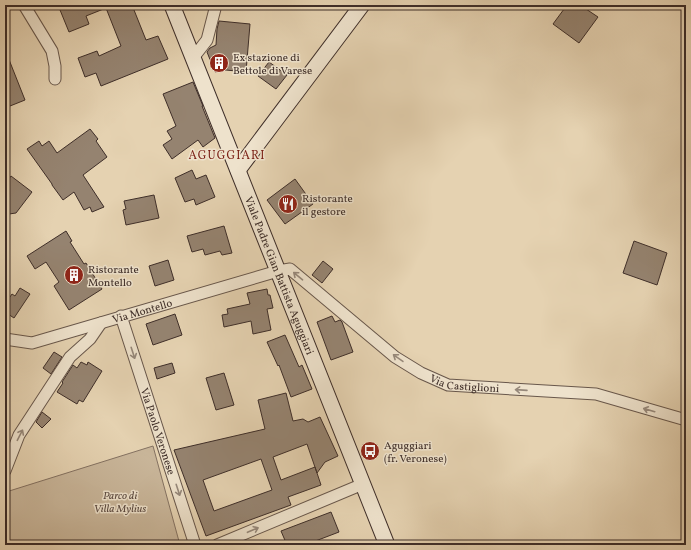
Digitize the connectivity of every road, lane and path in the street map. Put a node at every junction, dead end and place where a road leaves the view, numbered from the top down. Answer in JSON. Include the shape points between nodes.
{"nodes":[{"id":1,"x":24,"y":5,"type":"edge"},
{"id":2,"x":172,"y":5,"type":"edge"},
{"id":3,"x":216,"y":5,"type":"edge"},
{"id":4,"x":362,"y":5,"type":"edge"},
{"id":5,"x":194,"y":58,"type":"junction"},
{"id":6,"x":55,"y":79,"type":"dead end"},
{"id":7,"x":238,"y":170,"type":"junction"},
{"id":8,"x":278,"y":270,"type":"junction"},
{"id":9,"x":121,"y":316,"type":"junction"},
{"id":10,"x":100,"y":323,"type":"junction"},
{"id":11,"x":5,"y":340,"type":"edge"},
{"id":12,"x":686,"y":420,"type":"edge"},
{"id":13,"x":5,"y":471,"type":"edge"},
{"id":14,"x":363,"y":484,"type":"junction"},
{"id":15,"x":195,"y":545,"type":"edge"},
{"id":16,"x":217,"y":545,"type":"edge"},
{"id":17,"x":387,"y":545,"type":"edge"}],
"edges":[{"from":1,"to":6,"type":"street","via":[[52,51]]},
{"from":2,"to":5,"type":"main road","name":"Viale Padre Gian Battista Aguggiari"},
{"from":3,"to":5,"type":"street","via":[[207,40]]},
{"from":4,"to":7,"type":"main road"},
{"from":5,"to":7,"type":"main road","name":"Viale Padre Gian Battista Aguggiari"},
{"from":7,"to":8,"type":"main road","name":"Viale Padre Gian Battista Aguggiari"},
{"from":8,"to":9,"type":"street","name":"Via Montello"},
{"from":12,"to":8,"type":"street","name":"Via Castiglioni","one_way":true,"via":[[596,394],[448,385],[421,373],[395,357],[290,269]]},
{"from":8,"to":14,"type":"main road","name":"Viale Padre Gian Battista Aguggiari"},
{"from":9,"to":10,"type":"street","name":"Via Montello"},
{"from":9,"to":15,"type":"street","name":"Via Paolo Veronese","one_way":true},
{"from":10,"to":11,"type":"street","name":"Via Montello","via":[[32,343]]},
{"from":13,"to":10,"type":"street","one_way":true,"via":[[19,435],[70,357],[90,339]]},
{"from":16,"to":14,"type":"street","one_way":true},
{"from":14,"to":17,"type":"main road","name":"Viale Padre Gian Battista Aguggiari"}]}
